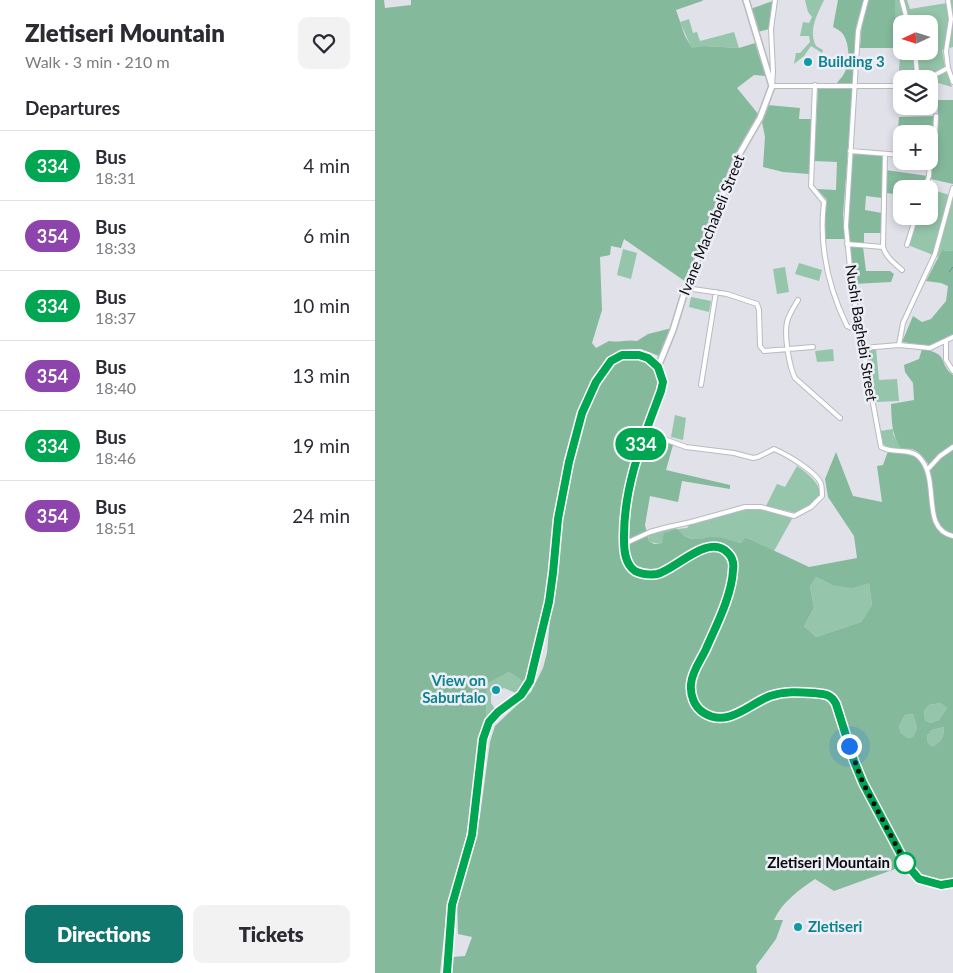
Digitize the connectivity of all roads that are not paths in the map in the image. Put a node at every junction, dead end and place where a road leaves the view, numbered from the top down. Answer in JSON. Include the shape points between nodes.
{"nodes":[{"id":1,"x":746,"y":0,"type":"edge"},
{"id":2,"x":775,"y":0,"type":"edge"},
{"id":3,"x":866,"y":0,"type":"edge"},
{"id":4,"x":948,"y":0,"type":"edge"},
{"id":5,"x":902,"y":1,"type":"edge"},
{"id":6,"x":905,"y":15,"type":"edge"},
{"id":7,"x":948,"y":68,"type":"junction"},
{"id":8,"x":938,"y":73,"type":"edge"},
{"id":9,"x":953,"y":82,"type":"edge"},
{"id":10,"x":815,"y":85,"type":"junction"},
{"id":11,"x":854,"y":85,"type":"junction"},
{"id":12,"x":772,"y":86,"type":"junction"},
{"id":13,"x":893,"y":86,"type":"edge"},
{"id":14,"x":935,"y":116,"type":"dead end"},
{"id":15,"x":935,"y":125,"type":"edge"},
{"id":16,"x":850,"y":151,"type":"junction"},
{"id":17,"x":885,"y":154,"type":"junction"},
{"id":18,"x":893,"y":154,"type":"edge"},
{"id":19,"x":953,"y":188,"type":"edge"},
{"id":20,"x":913,"y":225,"type":"edge"},
{"id":21,"x":847,"y":244,"type":"junction"},
{"id":22,"x":907,"y":245,"type":"dead end"},
{"id":23,"x":883,"y":247,"type":"junction"},
{"id":24,"x":902,"y":270,"type":"dead end"},
{"id":25,"x":686,"y":288,"type":"junction"},
{"id":26,"x":716,"y":292,"type":"junction"},
{"id":27,"x":798,"y":300,"type":"dead end"},
{"id":28,"x":860,"y":332,"type":"junction"},
{"id":29,"x":953,"y":337,"type":"edge"},
{"id":30,"x":946,"y":341,"type":"junction"},
{"id":31,"x":899,"y":344,"type":"junction"},
{"id":32,"x":813,"y":347,"type":"dead end"},
{"id":33,"x":788,"y":348,"type":"junction"},
{"id":34,"x":863,"y":348,"type":"junction"},
{"id":35,"x":658,"y":367,"type":"junction"},
{"id":36,"x":953,"y":371,"type":"edge"},
{"id":37,"x":701,"y":385,"type":"dead end"},
{"id":38,"x":840,"y":418,"type":"dead end"},
{"id":39,"x":645,"y":432,"type":"junction"},
{"id":40,"x":953,"y":447,"type":"edge"},
{"id":41,"x":928,"y":470,"type":"junction"},
{"id":42,"x":953,"y":536,"type":"edge"},
{"id":43,"x":624,"y":544,"type":"junction"},
{"id":44,"x":953,"y":882,"type":"edge"},
{"id":45,"x":447,"y":973,"type":"edge"}],
"edges":[{"from":1,"to":12,"type":"main road"},
{"from":2,"to":12,"type":"street","via":[[771,29]]},
{"from":3,"to":11,"type":"street","name":"Nushi Baghebi Street","via":[[860,20]]},
{"from":4,"to":7,"type":"street","via":[[951,19],[945,51]]},
{"from":5,"to":6,"type":"street"},
{"from":7,"to":8,"type":"street"},
{"from":7,"to":9,"type":"street"},
{"from":10,"to":11,"type":"street"},
{"from":10,"to":12,"type":"street"},
{"from":10,"to":28,"type":"street","via":[[811,186],[825,202],[822,226],[830,281],[847,326]]},
{"from":11,"to":13,"type":"street"},
{"from":11,"to":16,"type":"street","name":"Nushi Baghebi Street"},
{"from":12,"to":25,"type":"main road","name":"Ivane Machabeli Street","via":[[760,118],[737,158]]},
{"from":14,"to":15,"type":"street"},
{"from":16,"to":17,"type":"street"},
{"from":16,"to":21,"type":"street","name":"Nushi Baghebi Street"},
{"from":17,"to":18,"type":"street"},
{"from":17,"to":23,"type":"street"},
{"from":19,"to":31,"type":"street","via":[[935,254],[903,323]]},
{"from":20,"to":22,"type":"street"},
{"from":21,"to":23,"type":"street"},
{"from":21,"to":28,"type":"street","name":"Nushi Baghebi Street"},
{"from":23,"to":24,"type":"street","via":[[888,258]]},
{"from":25,"to":26,"type":"street"},
{"from":25,"to":35,"type":"main road","name":"Ivane Machabeli Street"},
{"from":26,"to":33,"type":"street","via":[[757,304],[762,350]]},
{"from":26,"to":37,"type":"street"},
{"from":27,"to":33,"type":"street","via":[[787,321]]},
{"from":28,"to":34,"type":"street","name":"Nushi Baghebi Street"},
{"from":29,"to":30,"type":"street"},
{"from":30,"to":31,"type":"street","via":[[930,348]]},
{"from":30,"to":36,"type":"street","via":[[946,360]]},
{"from":31,"to":34,"type":"street"},
{"from":32,"to":33,"type":"street"},
{"from":33,"to":38,"type":"street","via":[[795,378]]},
{"from":34,"to":41,"type":"street","name":"Nushi Baghebi Street","via":[[881,448],[917,455]]},
{"from":35,"to":39,"type":"main road","via":[[663,382]]},
{"from":35,"to":45,"type":"main road","via":[[639,355],[622,355],[611,361],[596,382],[582,413],[558,519],[549,602],[530,681],[521,695],[489,722],[483,739],[472,835],[452,905]]},
{"from":39,"to":43,"type":"main road","via":[[625,506]]},
{"from":39,"to":43,"type":"street","via":[[693,448],[753,458],[775,449],[815,476],[821,484],[822,496],[811,507],[794,516],[761,507],[745,507],[650,532]]},
{"from":40,"to":41,"type":"street"},
{"from":41,"to":42,"type":"street","via":[[936,523],[942,531]]},
{"from":43,"to":44,"type":"main road","via":[[629,565],[637,572],[649,575],[667,570],[699,551],[726,550],[731,556],[733,572],[719,620],[691,682],[697,708],[714,718],[729,717],[769,696],[789,691],[832,697],[863,783],[906,864],[919,879],[941,885]]}]}
